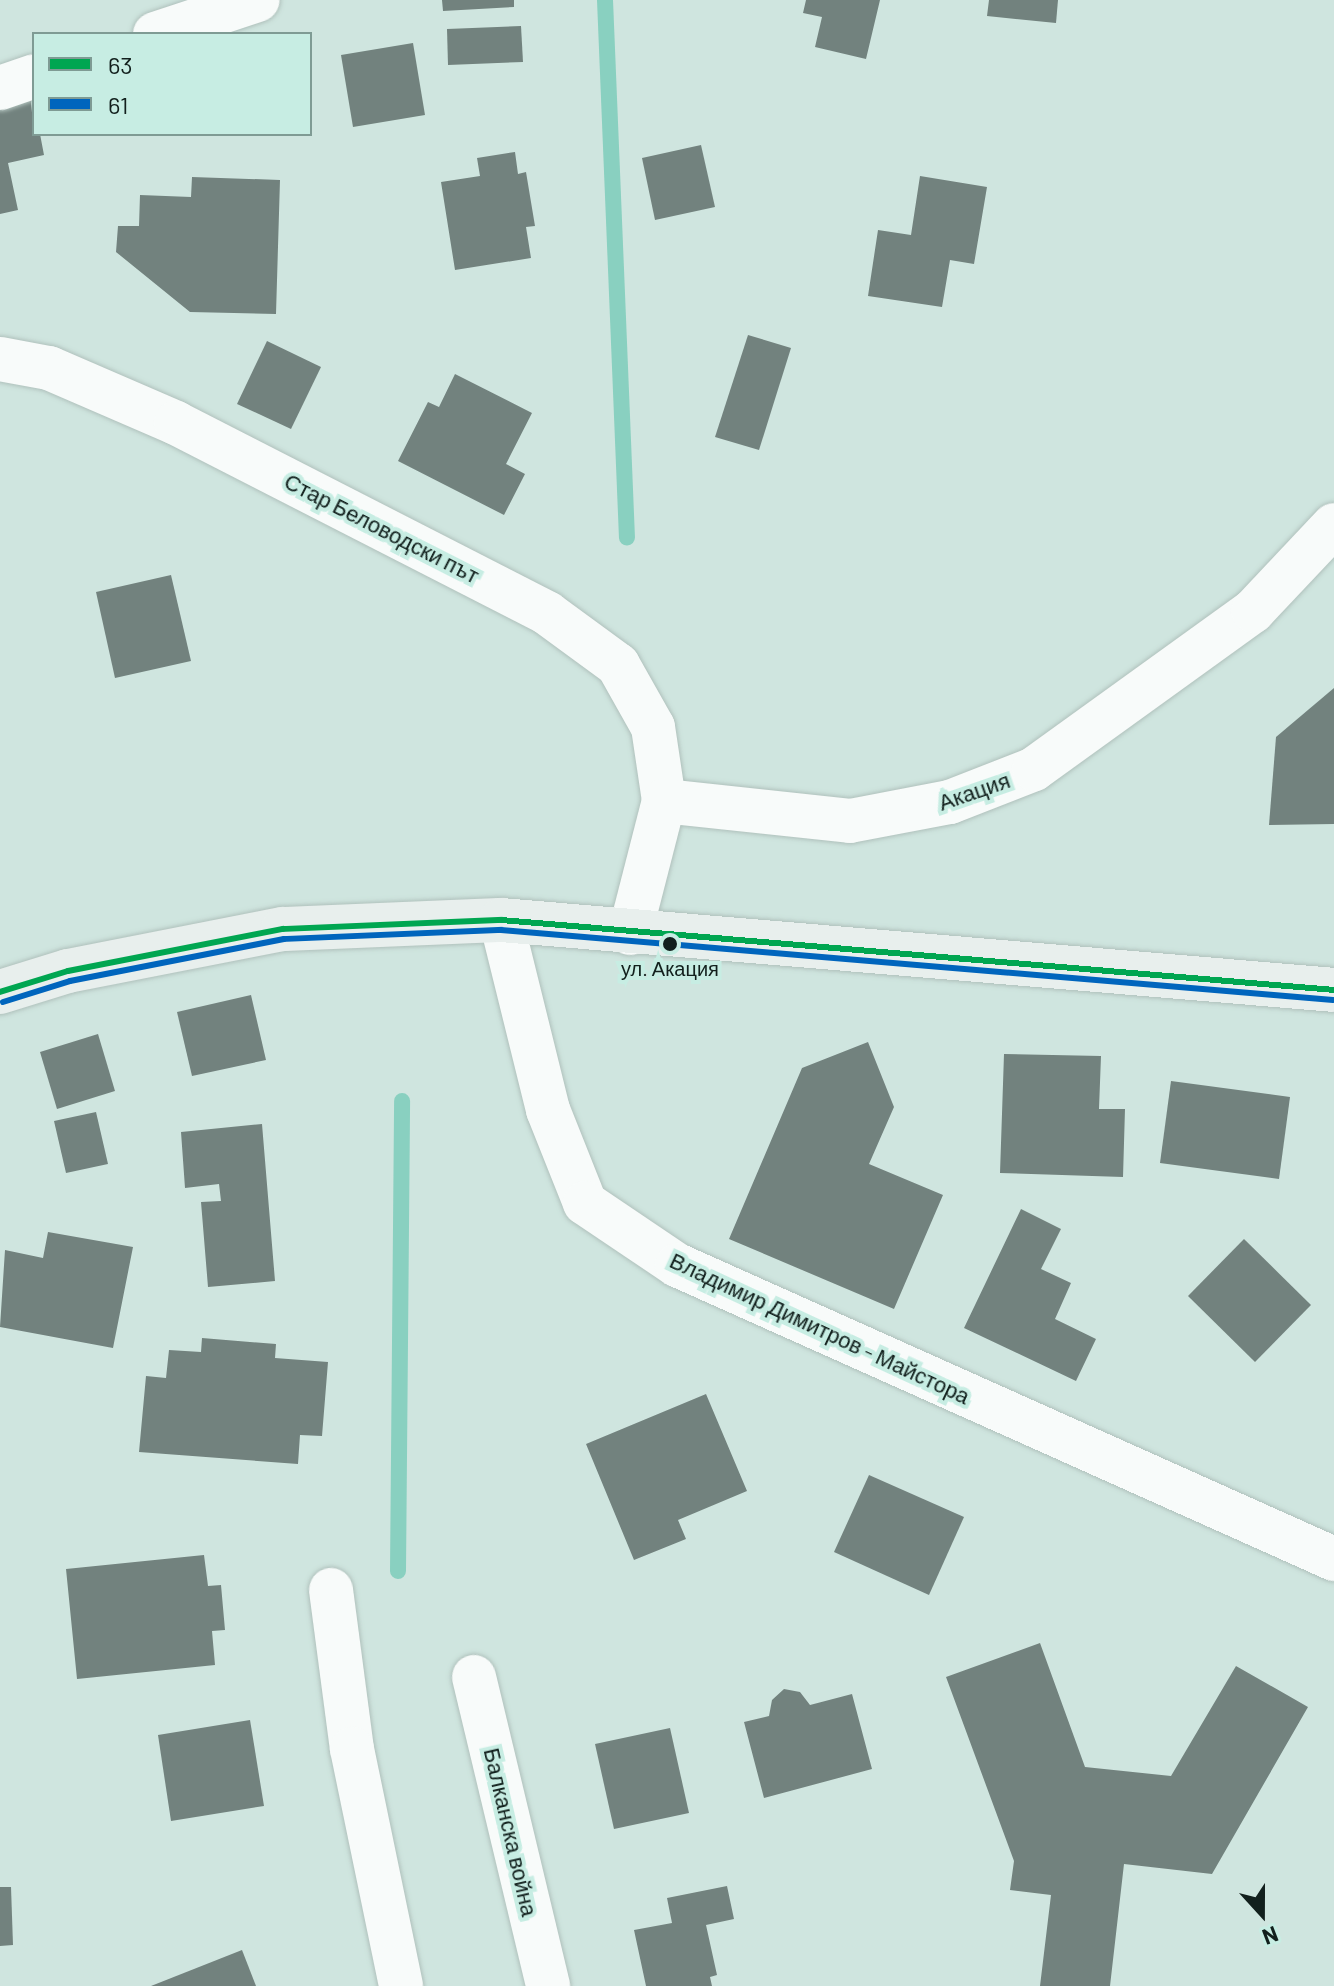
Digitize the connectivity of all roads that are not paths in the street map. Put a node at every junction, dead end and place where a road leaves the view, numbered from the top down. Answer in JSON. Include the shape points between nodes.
{"nodes":[{"id":1,"x":258,"y":0,"type":"edge"},
{"id":2,"x":161,"y":32,"type":"edge"},
{"id":3,"x":32,"y":77,"type":"edge"},
{"id":4,"x":0,"y":88,"type":"edge"},
{"id":5,"x":0,"y":359,"type":"edge"},
{"id":6,"x":1334,"y":525,"type":"edge"},
{"id":7,"x":664,"y":801,"type":"junction"},
{"id":8,"x":501,"y":920,"type":"junction"},
{"id":9,"x":630,"y":933,"type":"junction"},
{"id":10,"x":1334,"y":990,"type":"edge"},
{"id":11,"x":0,"y":992,"type":"edge"},
{"id":12,"x":1334,"y":1559,"type":"edge"},
{"id":13,"x":331,"y":1590,"type":"dead end"},
{"id":14,"x":474,"y":1677,"type":"dead end"},
{"id":15,"x":401,"y":1986,"type":"edge"},
{"id":16,"x":548,"y":1986,"type":"edge"}],
"edges":[{"from":1,"to":2,"type":"street"},
{"from":3,"to":4,"type":"street"},
{"from":5,"to":7,"type":"street","name":"Стар Беловодски път","via":[[49,368],[176,423],[547,613],[618,665],[653,727]]},
{"from":6,"to":7,"type":"street","name":"Акация","via":[[1253,611],[1034,769],[950,802],[850,821]]},
{"from":7,"to":9,"type":"street"},
{"from":8,"to":9,"type":"street"},
{"from":8,"to":11,"type":"street","via":[[283,929],[68,971]]},
{"from":8,"to":12,"type":"street","name":"Владимир Димитров - Майстора","via":[[548,1110],[585,1203],[677,1265]]},
{"from":9,"to":10,"type":"street"},
{"from":13,"to":15,"type":"street","via":[[352,1749]]},
{"from":14,"to":16,"type":"street","name":"Балканска война"}]}
